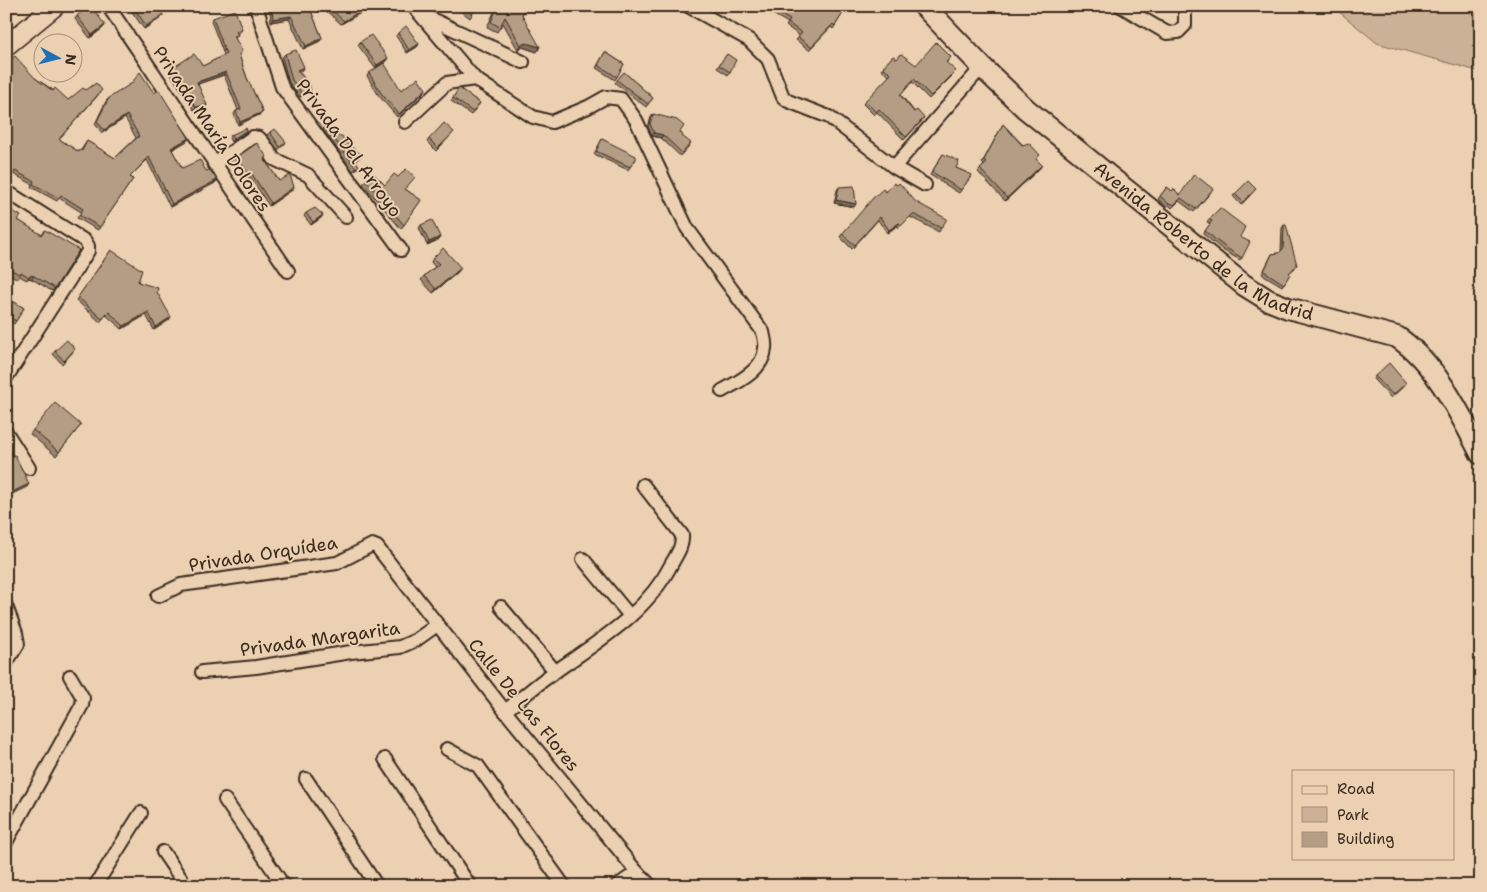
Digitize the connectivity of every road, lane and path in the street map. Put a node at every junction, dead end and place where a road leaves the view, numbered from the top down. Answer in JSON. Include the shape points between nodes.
{"nodes":[{"id":1,"x":55,"y":6,"type":"edge"},
{"id":2,"x":108,"y":6,"type":"edge"},
{"id":3,"x":256,"y":6,"type":"edge"},
{"id":4,"x":688,"y":6,"type":"edge"},
{"id":5,"x":1121,"y":6,"type":"edge"},
{"id":6,"x":1183,"y":6,"type":"edge"},
{"id":7,"x":934,"y":9,"type":"edge"},
{"id":8,"x":416,"y":10,"type":"edge"},
{"id":9,"x":6,"y":46,"type":"edge"},
{"id":10,"x":522,"y":62,"type":"dead end"},
{"id":11,"x":982,"y":67,"type":"junction"},
{"id":12,"x":475,"y":79,"type":"junction"},
{"id":13,"x":405,"y":122,"type":"dead end"},
{"id":14,"x":214,"y":164,"type":"junction"},
{"id":15,"x":894,"y":166,"type":"junction"},
{"id":16,"x":925,"y":185,"type":"dead end"},
{"id":17,"x":6,"y":192,"type":"edge"},
{"id":18,"x":346,"y":217,"type":"dead end"},
{"id":19,"x":401,"y":250,"type":"dead end"},
{"id":20,"x":288,"y":270,"type":"dead end"},
{"id":21,"x":6,"y":378,"type":"edge"},
{"id":22,"x":722,"y":391,"type":"dead end"},
{"id":23,"x":6,"y":432,"type":"edge"},
{"id":24,"x":1481,"y":454,"type":"edge"},
{"id":25,"x":29,"y":468,"type":"dead end"},
{"id":26,"x":642,"y":485,"type":"dead end"},
{"id":27,"x":372,"y":545,"type":"joint"},
{"id":28,"x":583,"y":559,"type":"dead end"},
{"id":29,"x":158,"y":596,"type":"dead end"},
{"id":30,"x":6,"y":606,"type":"edge"},
{"id":31,"x":501,"y":607,"type":"dead end"},
{"id":32,"x":630,"y":616,"type":"junction"},
{"id":33,"x":437,"y":625,"type":"junction"},
{"id":34,"x":6,"y":663,"type":"edge"},
{"id":35,"x":555,"y":671,"type":"junction"},
{"id":36,"x":202,"y":672,"type":"dead end"},
{"id":37,"x":70,"y":676,"type":"dead end"},
{"id":38,"x":505,"y":711,"type":"junction"},
{"id":39,"x":446,"y":748,"type":"dead end"},
{"id":40,"x":385,"y":759,"type":"dead end"},
{"id":41,"x":306,"y":779,"type":"dead end"},
{"id":42,"x":225,"y":800,"type":"dead end"},
{"id":43,"x":141,"y":813,"type":"dead end"},
{"id":44,"x":6,"y":842,"type":"edge"},
{"id":45,"x":163,"y":852,"type":"dead end"},
{"id":46,"x":637,"y":872,"type":"junction"},
{"id":47,"x":95,"y":886,"type":"edge"},
{"id":48,"x":186,"y":886,"type":"edge"},
{"id":49,"x":284,"y":886,"type":"edge"},
{"id":50,"x":377,"y":886,"type":"edge"},
{"id":51,"x":470,"y":886,"type":"edge"},
{"id":52,"x":564,"y":886,"type":"edge"},
{"id":53,"x":617,"y":886,"type":"edge"},
{"id":54,"x":651,"y":886,"type":"edge"}],
"edges":[{"from":1,"to":9,"type":"street"},
{"from":2,"to":14,"type":"street","name":"Privada María Dolores"},
{"from":3,"to":19,"type":"street","name":"Privada Del Arroyo","via":[[282,87]]},
{"from":4,"to":15,"type":"street","via":[[749,40],[768,59],[783,97],[788,101],[829,117]]},
{"from":5,"to":6,"type":"street","via":[[1166,33],[1178,32],[1185,25]]},
{"from":7,"to":11,"type":"main road","name":"Avenida Roberto de la Madrid"},
{"from":8,"to":10,"type":"street"},
{"from":8,"to":12,"type":"street"},
{"from":11,"to":15,"type":"street"},
{"from":11,"to":24,"type":"main road","name":"Avenida Roberto de la Madrid","via":[[1026,109],[1244,285],[1288,308],[1397,337],[1410,345],[1458,410]]},
{"from":12,"to":13,"type":"street","via":[[447,84]]},
{"from":12,"to":22,"type":"street","via":[[533,116],[552,122],[606,97],[621,99],[636,120],[687,228],[763,332],[766,348],[762,362],[744,379]]},
{"from":14,"to":18,"type":"street","via":[[254,137],[259,138],[274,158],[308,175]]},
{"from":14,"to":20,"type":"street","name":"Privada María Dolores"},
{"from":15,"to":16,"type":"street"},
{"from":17,"to":21,"type":"street","via":[[85,241],[88,246],[88,251]]},
{"from":23,"to":25,"type":"street"},
{"from":26,"to":32,"type":"street","via":[[682,535],[682,542],[663,581]]},
{"from":27,"to":29,"type":"street","name":"Privada Orquídea","via":[[337,563],[181,585]]},
{"from":27,"to":33,"type":"street","name":"Calle De Las Flores","via":[[377,547]]},
{"from":28,"to":32,"type":"street"},
{"from":30,"to":34,"type":"street","via":[[18,644]]},
{"from":31,"to":35,"type":"street"},
{"from":32,"to":35,"type":"street","via":[[610,634]]},
{"from":33,"to":36,"type":"street","name":"Privada Margarita","via":[[400,647]]},
{"from":33,"to":38,"type":"street","name":"Calle De Las Flores"},
{"from":35,"to":38,"type":"street"},
{"from":37,"to":44,"type":"street","via":[[83,698],[82,705]]},
{"from":38,"to":46,"type":"street","name":"Calle De Las Flores"},
{"from":39,"to":52,"type":"street","via":[[478,766]]},
{"from":40,"to":51,"type":"street"},
{"from":41,"to":50,"type":"street"},
{"from":42,"to":49,"type":"street"},
{"from":43,"to":47,"type":"street"},
{"from":45,"to":48,"type":"street"},
{"from":46,"to":53,"type":"street"},
{"from":46,"to":54,"type":"street","name":"Calle De Las Flores"}]}
